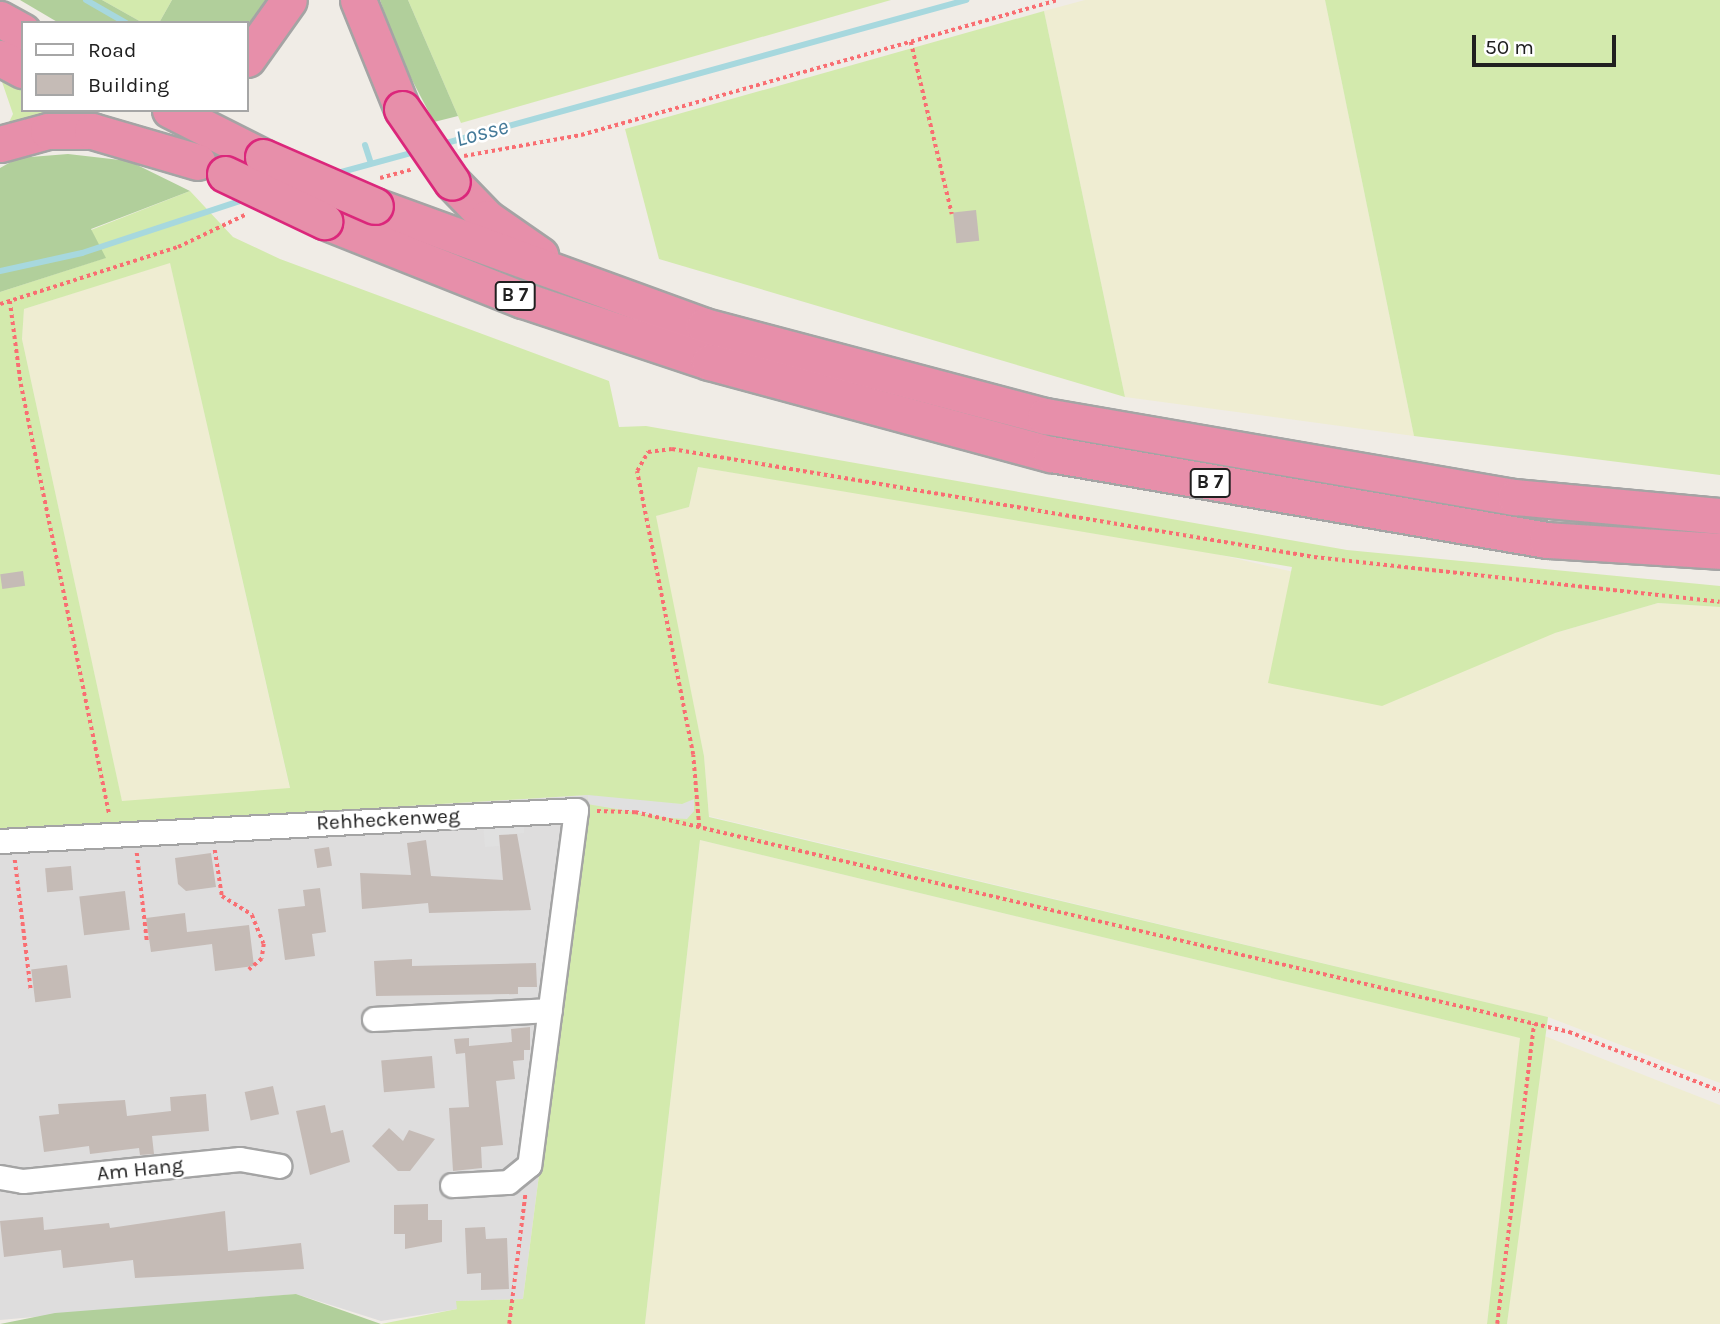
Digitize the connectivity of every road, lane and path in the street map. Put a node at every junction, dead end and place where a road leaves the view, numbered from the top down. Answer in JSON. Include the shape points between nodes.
{"nodes":[{"id":1,"x":289,"y":0,"type":"edge"},
{"id":2,"x":358,"y":0,"type":"edge"},
{"id":3,"x":1059,"y":0,"type":"edge"},
{"id":4,"x":0,"y":19,"type":"edge"},
{"id":5,"x":21,"y":31,"type":"edge"},
{"id":6,"x":911,"y":42,"type":"junction"},
{"id":7,"x":0,"y":58,"type":"edge"},
{"id":8,"x":248,"y":58,"type":"edge"},
{"id":9,"x":21,"y":69,"type":"edge"},
{"id":10,"x":102,"y":112,"type":"edge"},
{"id":11,"x":174,"y":112,"type":"edge"},
{"id":12,"x":0,"y":144,"type":"edge"},
{"id":13,"x":474,"y":153,"type":"dead end"},
{"id":14,"x":212,"y":168,"type":"junction"},
{"id":15,"x":952,"y":214,"type":"dead end"},
{"id":16,"x":234,"y":219,"type":"dead end"},
{"id":17,"x":596,"y":291,"type":"junction"},
{"id":18,"x":10,"y":301,"type":"junction"},
{"id":19,"x":0,"y":304,"type":"edge"},
{"id":20,"x":1720,"y":516,"type":"edge"},
{"id":21,"x":1720,"y":551,"type":"edge"},
{"id":22,"x":1720,"y":602,"type":"edge"},
{"id":23,"x":576,"y":810,"type":"junction"},
{"id":24,"x":699,"y":827,"type":"junction"},
{"id":25,"x":111,"y":832,"type":"junction"},
{"id":26,"x":137,"y":847,"type":"dead end"},
{"id":27,"x":7,"y":848,"type":"edge"},
{"id":28,"x":216,"y":854,"type":"dead end"},
{"id":29,"x":147,"y":941,"type":"dead end"},
{"id":30,"x":249,"y":970,"type":"dead end"},
{"id":31,"x":31,"y":990,"type":"dead end"},
{"id":32,"x":550,"y":1010,"type":"junction"},
{"id":33,"x":374,"y":1019,"type":"dead end"},
{"id":34,"x":1534,"y":1024,"type":"junction"},
{"id":35,"x":1720,"y":1091,"type":"edge"},
{"id":36,"x":529,"y":1165,"type":"junction"},
{"id":37,"x":279,"y":1166,"type":"dead end"},
{"id":38,"x":0,"y":1177,"type":"edge"},
{"id":39,"x":452,"y":1185,"type":"dead end"},
{"id":40,"x":509,"y":1324,"type":"edge"},
{"id":41,"x":1497,"y":1324,"type":"edge"}],
"edges":[{"from":1,"to":8,"type":"highway"},
{"from":2,"to":17,"type":"highway","bridge":true,"via":[[402,109],[452,182],[502,229]]},
{"from":3,"to":6,"type":"path"},
{"from":4,"to":5,"type":"highway"},
{"from":6,"to":13,"type":"path","via":[[581,135]]},
{"from":6,"to":15,"type":"path"},
{"from":7,"to":9,"type":"highway"},
{"from":10,"to":14,"type":"highway","number":"B 7"},
{"from":11,"to":17,"type":"highway","number":"B 7","bridge":true,"via":[[375,206]]},
{"from":12,"to":14,"type":"highway","via":[[48,131],[92,131]]},
{"from":14,"to":21,"type":"highway","number":"B 7","bridge":true,"via":[[324,221],[696,358],[1051,454],[1546,540]]},
{"from":16,"to":18,"type":"path","via":[[168,250]]},
{"from":17,"to":20,"type":"highway","number":"B 7","via":[[784,351],[1045,416],[1515,497]]},
{"from":18,"to":19,"type":"path"},
{"from":18,"to":25,"type":"path"},
{"from":22,"to":24,"type":"path","via":[[1314,557],[672,449],[648,452],[637,471],[693,755]]},
{"from":23,"to":24,"type":"path","via":[[635,812]]},
{"from":23,"to":25,"type":"street","name":"Rehheckenweg"},
{"from":23,"to":32,"type":"street"},
{"from":24,"to":34,"type":"path"},
{"from":25,"to":27,"type":"street","name":"Rehheckenweg"},
{"from":26,"to":29,"type":"path"},
{"from":27,"to":31,"type":"path"},
{"from":28,"to":30,"type":"path","via":[[222,896],[252,915],[264,944],[262,959]]},
{"from":32,"to":33,"type":"street"},
{"from":32,"to":36,"type":"street"},
{"from":34,"to":35,"type":"path"},
{"from":34,"to":41,"type":"path"},
{"from":36,"to":39,"type":"street","via":[[508,1182]]},
{"from":36,"to":40,"type":"path"},
{"from":37,"to":38,"type":"street","name":"Am Hang","via":[[240,1160],[23,1181]]}]}
